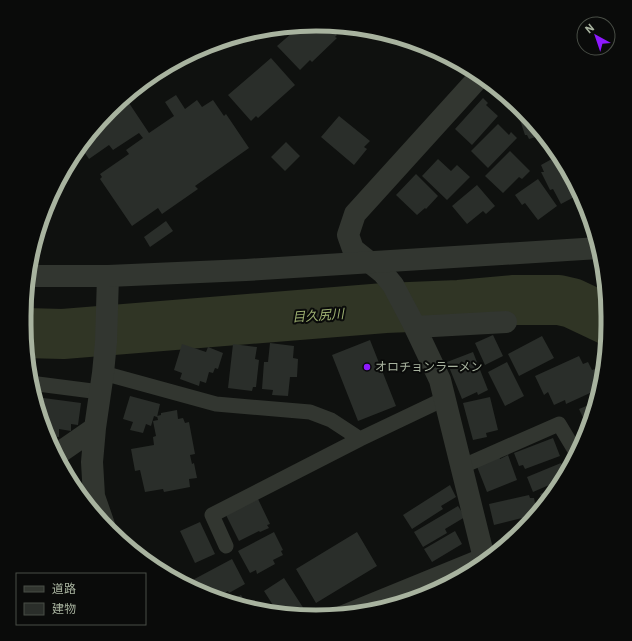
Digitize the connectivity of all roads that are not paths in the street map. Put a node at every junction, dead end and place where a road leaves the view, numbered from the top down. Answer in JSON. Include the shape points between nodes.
{"nodes":[{"id":1,"x":477,"y":81,"type":"edge"},
{"id":2,"x":593,"y":248,"type":"edge"},
{"id":3,"x":369,"y":262,"type":"junction"},
{"id":4,"x":33,"y":276,"type":"edge"},
{"id":5,"x":108,"y":276,"type":"junction"},
{"id":6,"x":506,"y":322,"type":"dead end"},
{"id":7,"x":414,"y":324,"type":"junction"},
{"id":8,"x":37,"y":383,"type":"edge"},
{"id":9,"x":102,"y":383,"type":"junction"},
{"id":10,"x":444,"y":399,"type":"junction"},
{"id":11,"x":95,"y":428,"type":"junction"},
{"id":12,"x":360,"y":439,"type":"junction"},
{"id":13,"x":573,"y":448,"type":"edge"},
{"id":14,"x":60,"y":452,"type":"edge"},
{"id":15,"x":461,"y":467,"type":"junction"},
{"id":16,"x":98,"y":508,"type":"edge"},
{"id":17,"x":226,"y":546,"type":"dead end"},
{"id":18,"x":483,"y":555,"type":"edge"},
{"id":19,"x":471,"y":564,"type":"edge"},
{"id":20,"x":357,"y":607,"type":"edge"}],
"edges":[{"from":1,"to":3,"type":"street","via":[[355,214],[348,235],[353,249]]},
{"from":2,"to":3,"type":"street"},
{"from":3,"to":5,"type":"street"},
{"from":3,"to":7,"type":"street","via":[[384,273],[393,285]]},
{"from":4,"to":5,"type":"street"},
{"from":5,"to":9,"type":"street"},
{"from":6,"to":7,"type":"street"},
{"from":7,"to":10,"type":"street","via":[[440,380]]},
{"from":8,"to":9,"type":"lane"},
{"from":9,"to":11,"type":"street"},
{"from":9,"to":12,"type":"lane","via":[[216,404],[310,412],[331,420]]},
{"from":10,"to":12,"type":"lane"},
{"from":10,"to":15,"type":"street"},
{"from":11,"to":14,"type":"street"},
{"from":11,"to":16,"type":"street","via":[[92,462],[94,496]]},
{"from":12,"to":17,"type":"lane","via":[[212,515]]},
{"from":13,"to":15,"type":"lane","via":[[559,424]]},
{"from":15,"to":18,"type":"street"},
{"from":19,"to":20,"type":"lane"}]}
